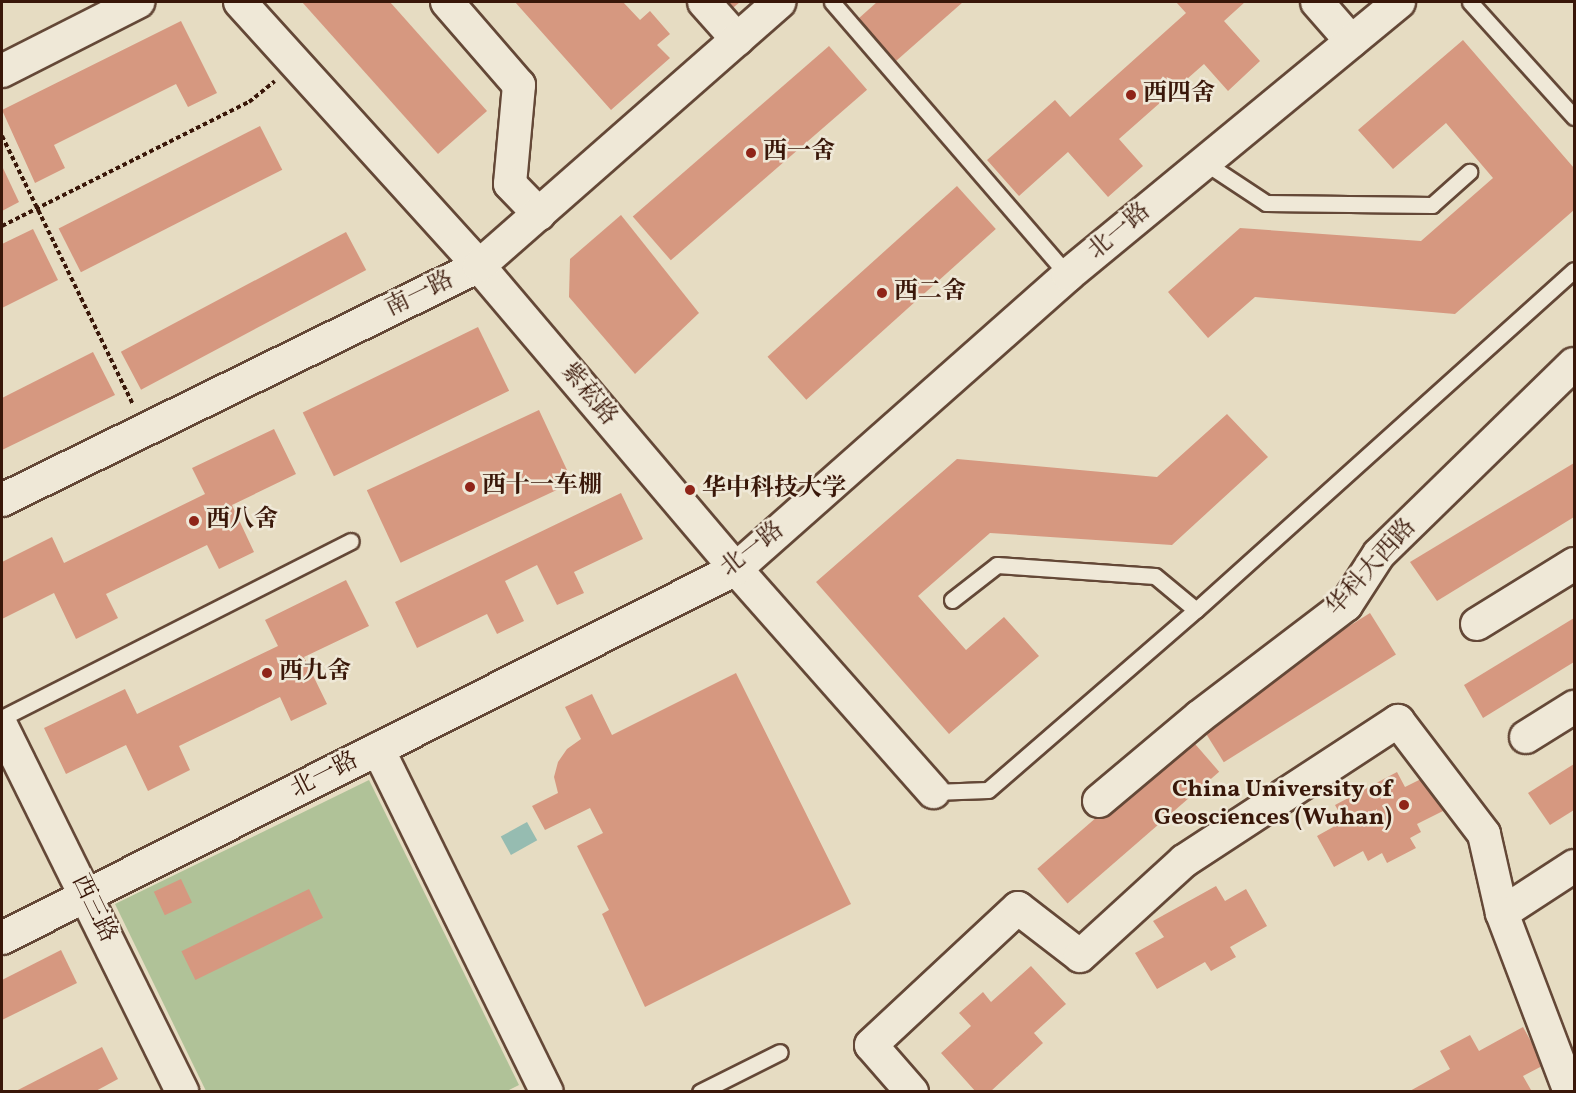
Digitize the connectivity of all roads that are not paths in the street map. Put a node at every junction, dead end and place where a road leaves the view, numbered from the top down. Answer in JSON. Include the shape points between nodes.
{"nodes":[{"id":1,"x":138,"y":2,"type":"edge"},
{"id":2,"x":240,"y":2,"type":"edge"},
{"id":3,"x":447,"y":2,"type":"edge"},
{"id":4,"x":704,"y":2,"type":"edge"},
{"id":5,"x":779,"y":2,"type":"edge"},
{"id":6,"x":832,"y":2,"type":"edge"},
{"id":7,"x":1317,"y":2,"type":"edge"},
{"id":8,"x":1399,"y":2,"type":"edge"},
{"id":9,"x":1470,"y":2,"type":"edge"},
{"id":10,"x":736,"y":39,"type":"junction"},
{"id":11,"x":1351,"y":40,"type":"junction"},
{"id":12,"x":2,"y":71,"type":"edge"},
{"id":13,"x":1575,"y":117,"type":"edge"},
{"id":14,"x":1204,"y":162,"type":"junction"},
{"id":15,"x":1469,"y":172,"type":"dead end"},
{"id":16,"x":539,"y":214,"type":"junction"},
{"id":17,"x":479,"y":266,"type":"junction"},
{"id":18,"x":1575,"y":270,"type":"edge"},
{"id":19,"x":1068,"y":275,"type":"junction"},
{"id":20,"x":1575,"y":364,"type":"edge"},
{"id":21,"x":2,"y":500,"type":"edge"},
{"id":22,"x":351,"y":541,"type":"dead end"},
{"id":23,"x":1575,"y":564,"type":"edge"},
{"id":24,"x":736,"y":569,"type":"junction"},
{"id":25,"x":952,"y":600,"type":"dead end"},
{"id":26,"x":1196,"y":610,"type":"junction"},
{"id":27,"x":1477,"y":624,"type":"dead end"},
{"id":28,"x":1575,"y":707,"type":"edge"},
{"id":29,"x":2,"y":718,"type":"edge"},
{"id":30,"x":2,"y":727,"type":"edge"},
{"id":31,"x":1526,"y":737,"type":"dead end"},
{"id":32,"x":378,"y":749,"type":"junction"},
{"id":33,"x":933,"y":792,"type":"joint"},
{"id":34,"x":1100,"y":801,"type":"dead end"},
{"id":35,"x":1575,"y":866,"type":"edge"},
{"id":36,"x":86,"y":896,"type":"junction"},
{"id":37,"x":1502,"y":913,"type":"junction"},
{"id":38,"x":2,"y":938,"type":"edge"},
{"id":39,"x":780,"y":1052,"type":"dead end"},
{"id":40,"x":182,"y":1092,"type":"edge"},
{"id":41,"x":547,"y":1092,"type":"edge"},
{"id":42,"x":700,"y":1092,"type":"edge"},
{"id":43,"x":912,"y":1092,"type":"edge"},
{"id":44,"x":1570,"y":1092,"type":"edge"}],
"edges":[{"from":1,"to":12,"type":"street"},
{"from":2,"to":17,"type":"street","name":"紫菘路"},
{"from":3,"to":16,"type":"street","via":[[519,85],[510,184]]},
{"from":4,"to":10,"type":"street"},
{"from":5,"to":10,"type":"street","name":"南一路"},
{"from":6,"to":19,"type":"lane"},
{"from":7,"to":11,"type":"street"},
{"from":8,"to":11,"type":"street","name":"北一路"},
{"from":9,"to":13,"type":"lane"},
{"from":10,"to":16,"type":"street","name":"南一路"},
{"from":11,"to":14,"type":"street","name":"北一路"},
{"from":14,"to":15,"type":"lane","via":[[1266,203],[1432,205]]},
{"from":14,"to":19,"type":"street","name":"北一路"},
{"from":16,"to":17,"type":"street","name":"南一路"},
{"from":17,"to":21,"type":"street","name":"南一路"},
{"from":17,"to":24,"type":"street","name":"紫菘路"},
{"from":18,"to":26,"type":"lane"},
{"from":19,"to":24,"type":"street","name":"北一路"},
{"from":20,"to":34,"type":"street","name":"华科大西路","via":[[1379,554],[1346,604],[1199,717]]},
{"from":22,"to":29,"type":"lane"},
{"from":23,"to":27,"type":"street"},
{"from":24,"to":32,"type":"street","name":"北一路"},
{"from":24,"to":33,"type":"street","name":"紫菘路"},
{"from":25,"to":26,"type":"lane","via":[[997,565],[1155,576]]},
{"from":26,"to":33,"type":"lane","via":[[988,790]]},
{"from":28,"to":31,"type":"street"},
{"from":30,"to":36,"type":"street","name":"西三路"},
{"from":32,"to":36,"type":"street","name":"北一路"},
{"from":32,"to":41,"type":"street"},
{"from":35,"to":37,"type":"street"},
{"from":36,"to":38,"type":"street","name":"北一路"},
{"from":36,"to":40,"type":"street","name":"西三路"},
{"from":37,"to":43,"type":"street","via":[[1484,834],[1398,721],[1184,861],[1080,957],[1018,908],[871,1045]]},
{"from":37,"to":44,"type":"street"},
{"from":39,"to":42,"type":"lane"}]}
